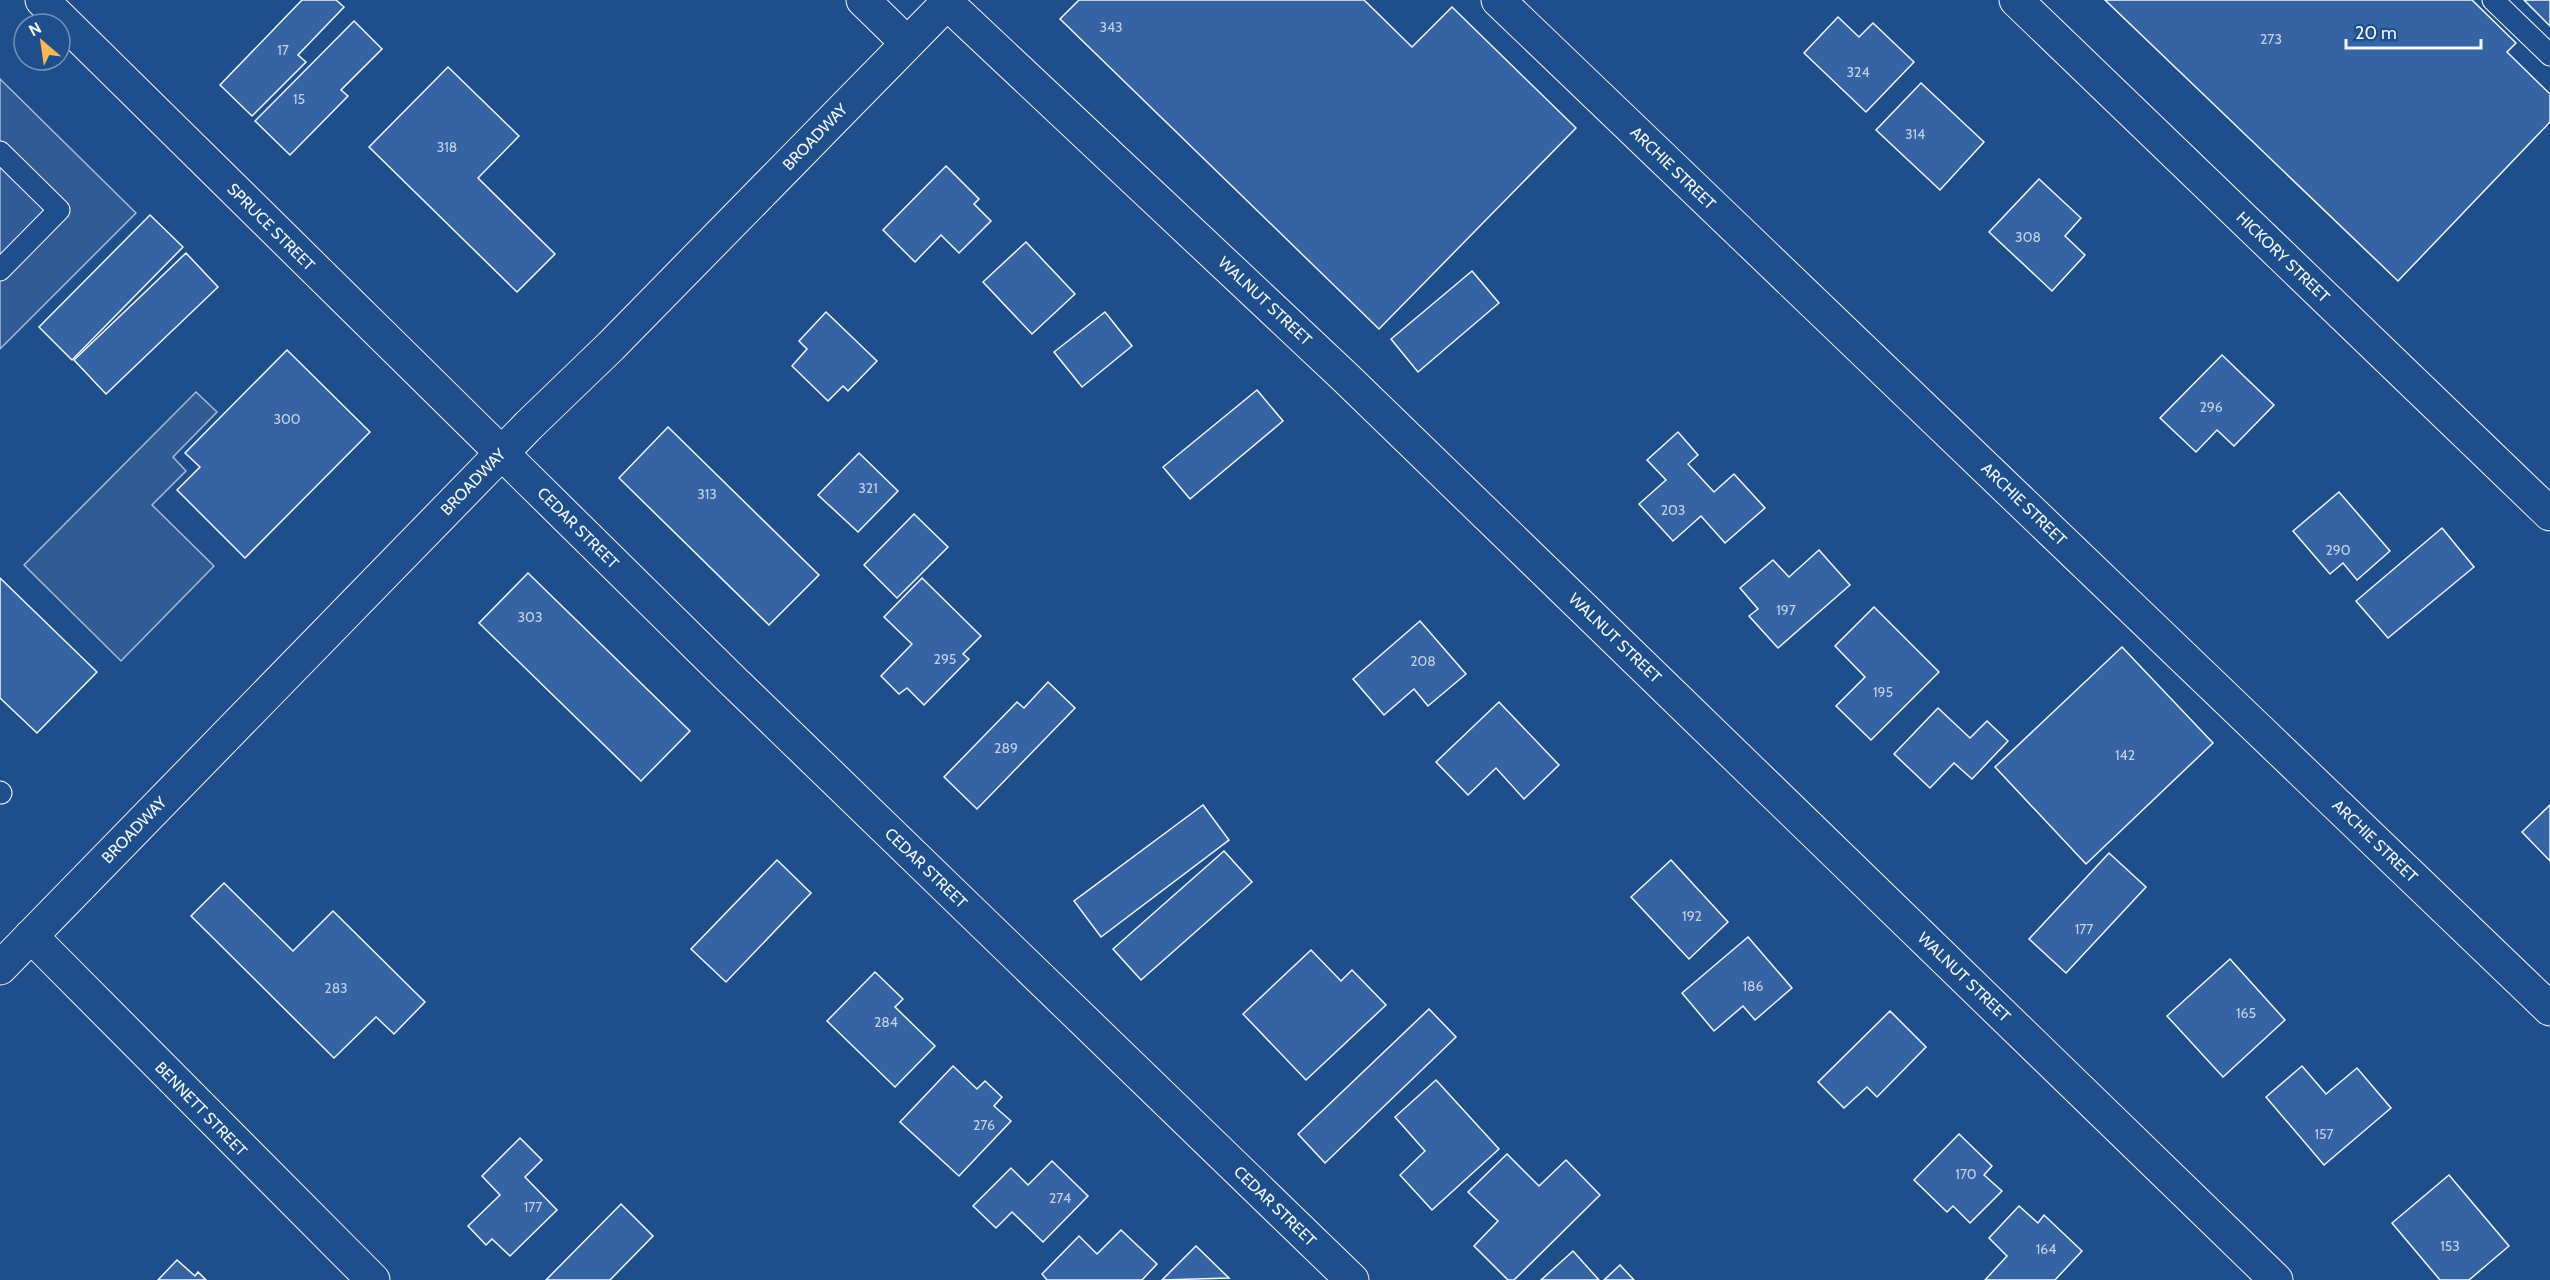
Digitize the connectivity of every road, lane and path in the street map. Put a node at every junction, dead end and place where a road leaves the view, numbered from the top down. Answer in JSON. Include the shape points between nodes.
{"nodes":[{"id":1,"x":42,"y":0,"type":"edge"},
{"id":2,"x":863,"y":0,"type":"edge"},
{"id":3,"x":1498,"y":0,"type":"edge"},
{"id":4,"x":2016,"y":0,"type":"edge"},
{"id":5,"x":2493,"y":0,"type":"edge"},
{"id":6,"x":949,"y":2,"type":"edge"},
{"id":7,"x":907,"y":43,"type":"junction"},
{"id":8,"x":2550,"y":55,"type":"edge"},
{"id":9,"x":0,"y":152,"type":"edge"},
{"id":10,"x":0,"y":270,"type":"edge"},
{"id":11,"x":502,"y":453,"type":"junction"},
{"id":12,"x":2550,"y":514,"type":"edge"},
{"id":13,"x":31,"y":936,"type":"junction"},
{"id":14,"x":0,"y":967,"type":"edge"},
{"id":15,"x":2550,"y":1009,"type":"edge"},
{"id":16,"x":373,"y":1280,"type":"edge"},
{"id":17,"x":1352,"y":1280,"type":"edge"},
{"id":18,"x":2276,"y":1280,"type":"edge"}],
"edges":[{"from":1,"to":11,"type":"street","name":"SPRUCE STREET"},
{"from":2,"to":7,"type":"street"},
{"from":3,"to":15,"type":"street","name":"ARCHIE STREET"},
{"from":4,"to":12,"type":"street","name":"HICKORY STREET"},
{"from":5,"to":8,"type":"lane"},
{"from":6,"to":7,"type":"street","name":"BROADWAY"},
{"from":6,"to":18,"type":"street","name":"WALNUT STREET","via":[[1346,378]]},
{"from":7,"to":11,"type":"street","name":"BROADWAY"},
{"from":9,"to":10,"type":"lane","via":[[59,210]]},
{"from":11,"to":13,"type":"street","name":"BROADWAY"},
{"from":11,"to":17,"type":"street","name":"CEDAR STREET"},
{"from":13,"to":14,"type":"street","name":"BROADWAY"},
{"from":13,"to":16,"type":"street","name":"BENNETT STREET"}]}
